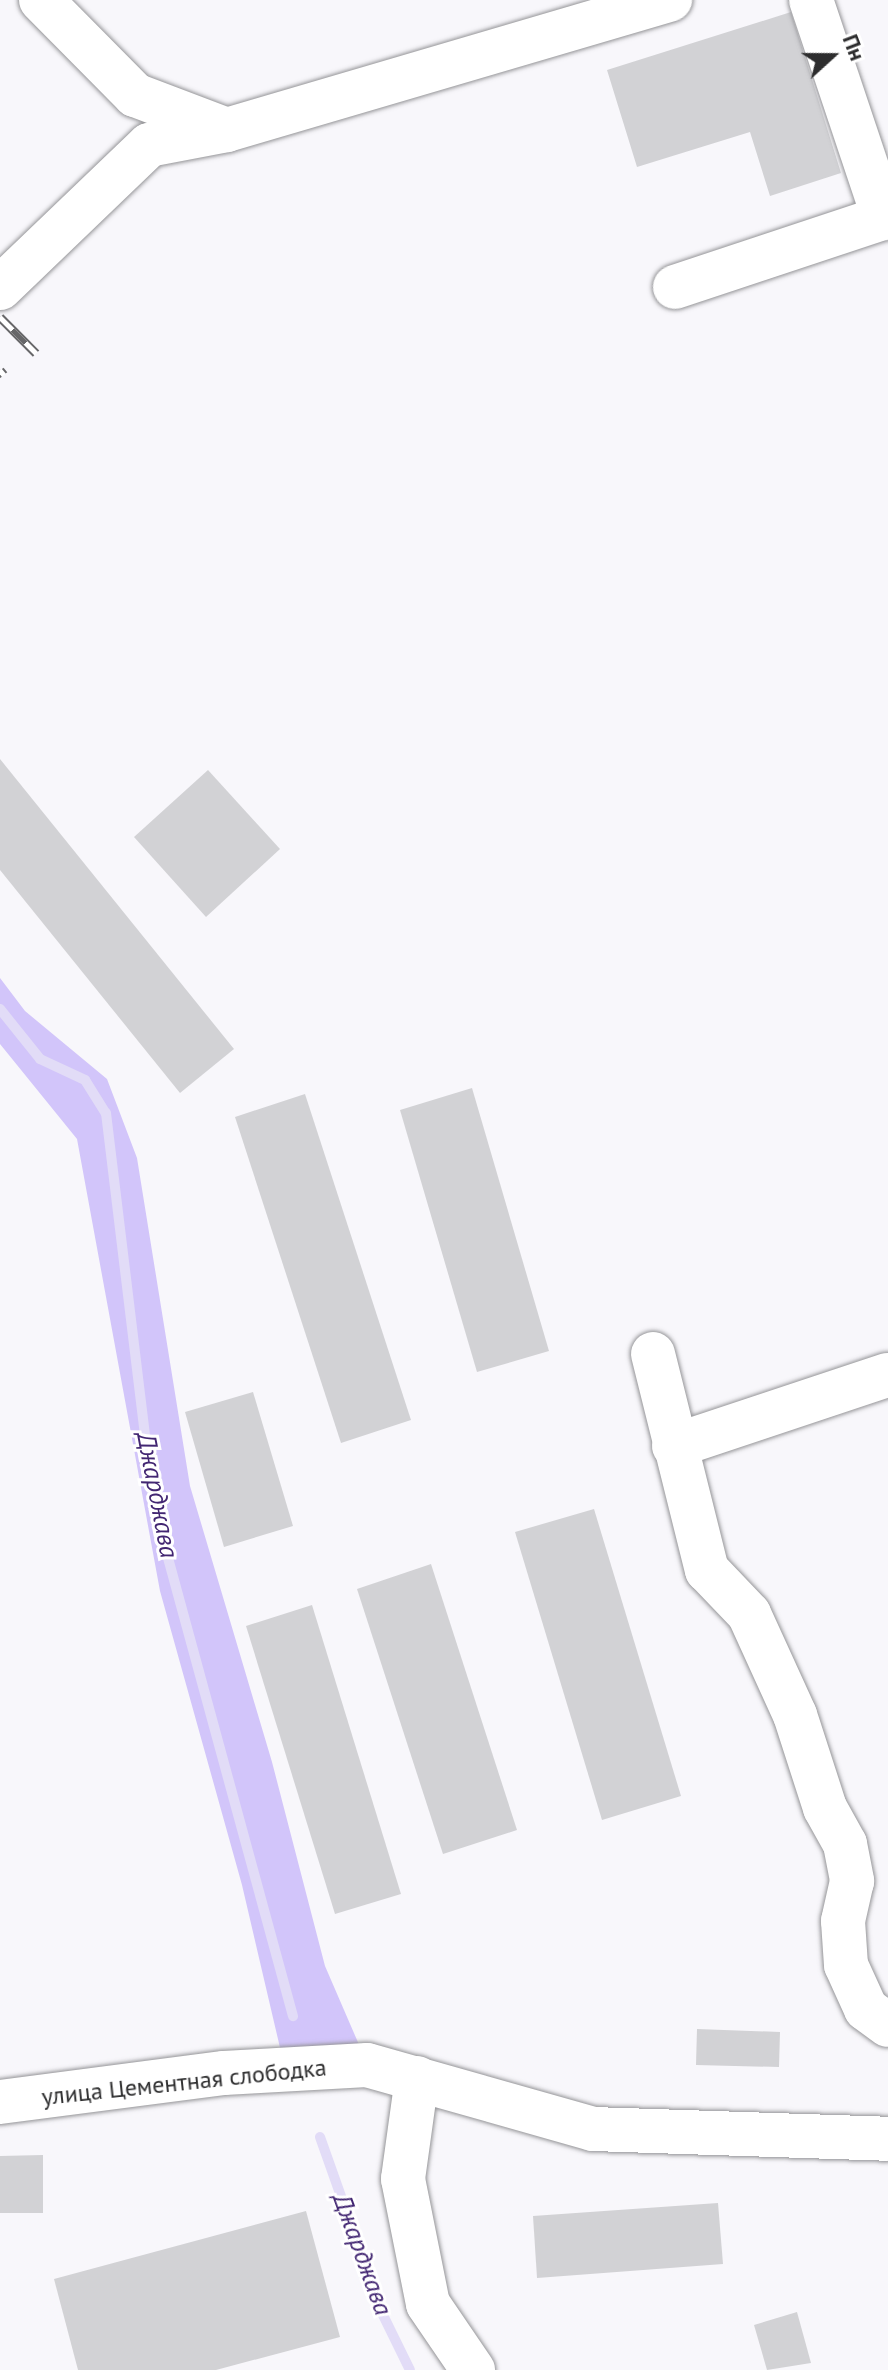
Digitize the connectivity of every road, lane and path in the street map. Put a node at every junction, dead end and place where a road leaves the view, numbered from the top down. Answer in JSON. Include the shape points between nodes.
{"nodes":[{"id":1,"x":41,"y":0,"type":"edge"},
{"id":2,"x":670,"y":0,"type":"edge"},
{"id":3,"x":811,"y":0,"type":"edge"},
{"id":4,"x":227,"y":130,"type":"junction"},
{"id":5,"x":886,"y":217,"type":"edge"},
{"id":6,"x":675,"y":287,"type":"dead end"},
{"id":7,"x":0,"y":288,"type":"edge"},
{"id":8,"x":653,"y":1354,"type":"dead end"},
{"id":9,"x":888,"y":1375,"type":"edge"},
{"id":10,"x":674,"y":1446,"type":"junction"},
{"id":11,"x":888,"y":2025,"type":"edge"},
{"id":12,"x":417,"y":2078,"type":"junction"},
{"id":13,"x":0,"y":2102,"type":"edge"},
{"id":14,"x":888,"y":2139,"type":"edge"},
{"id":15,"x":473,"y":2370,"type":"edge"}],
"edges":[{"from":1,"to":4,"type":"street","via":[[135,95]]},
{"from":2,"to":4,"type":"street"},
{"from":3,"to":5,"type":"street"},
{"from":4,"to":7,"type":"street","via":[[149,145]]},
{"from":5,"to":6,"type":"street"},
{"from":8,"to":10,"type":"street"},
{"from":9,"to":10,"type":"street"},
{"from":10,"to":11,"type":"street","via":[[707,1570],[749,1614],[795,1715],[825,1808],[845,1844],[852,1881],[843,1921],[846,1965],[866,2009]]},
{"from":12,"to":13,"type":"street","name":"улица Цементная слободка","via":[[367,2065],[267,2069]]},
{"from":12,"to":14,"type":"street","name":"улица Цементная слободка","via":[[593,2129]]},
{"from":12,"to":15,"type":"street","via":[[403,2179],[428,2304]]}]}
